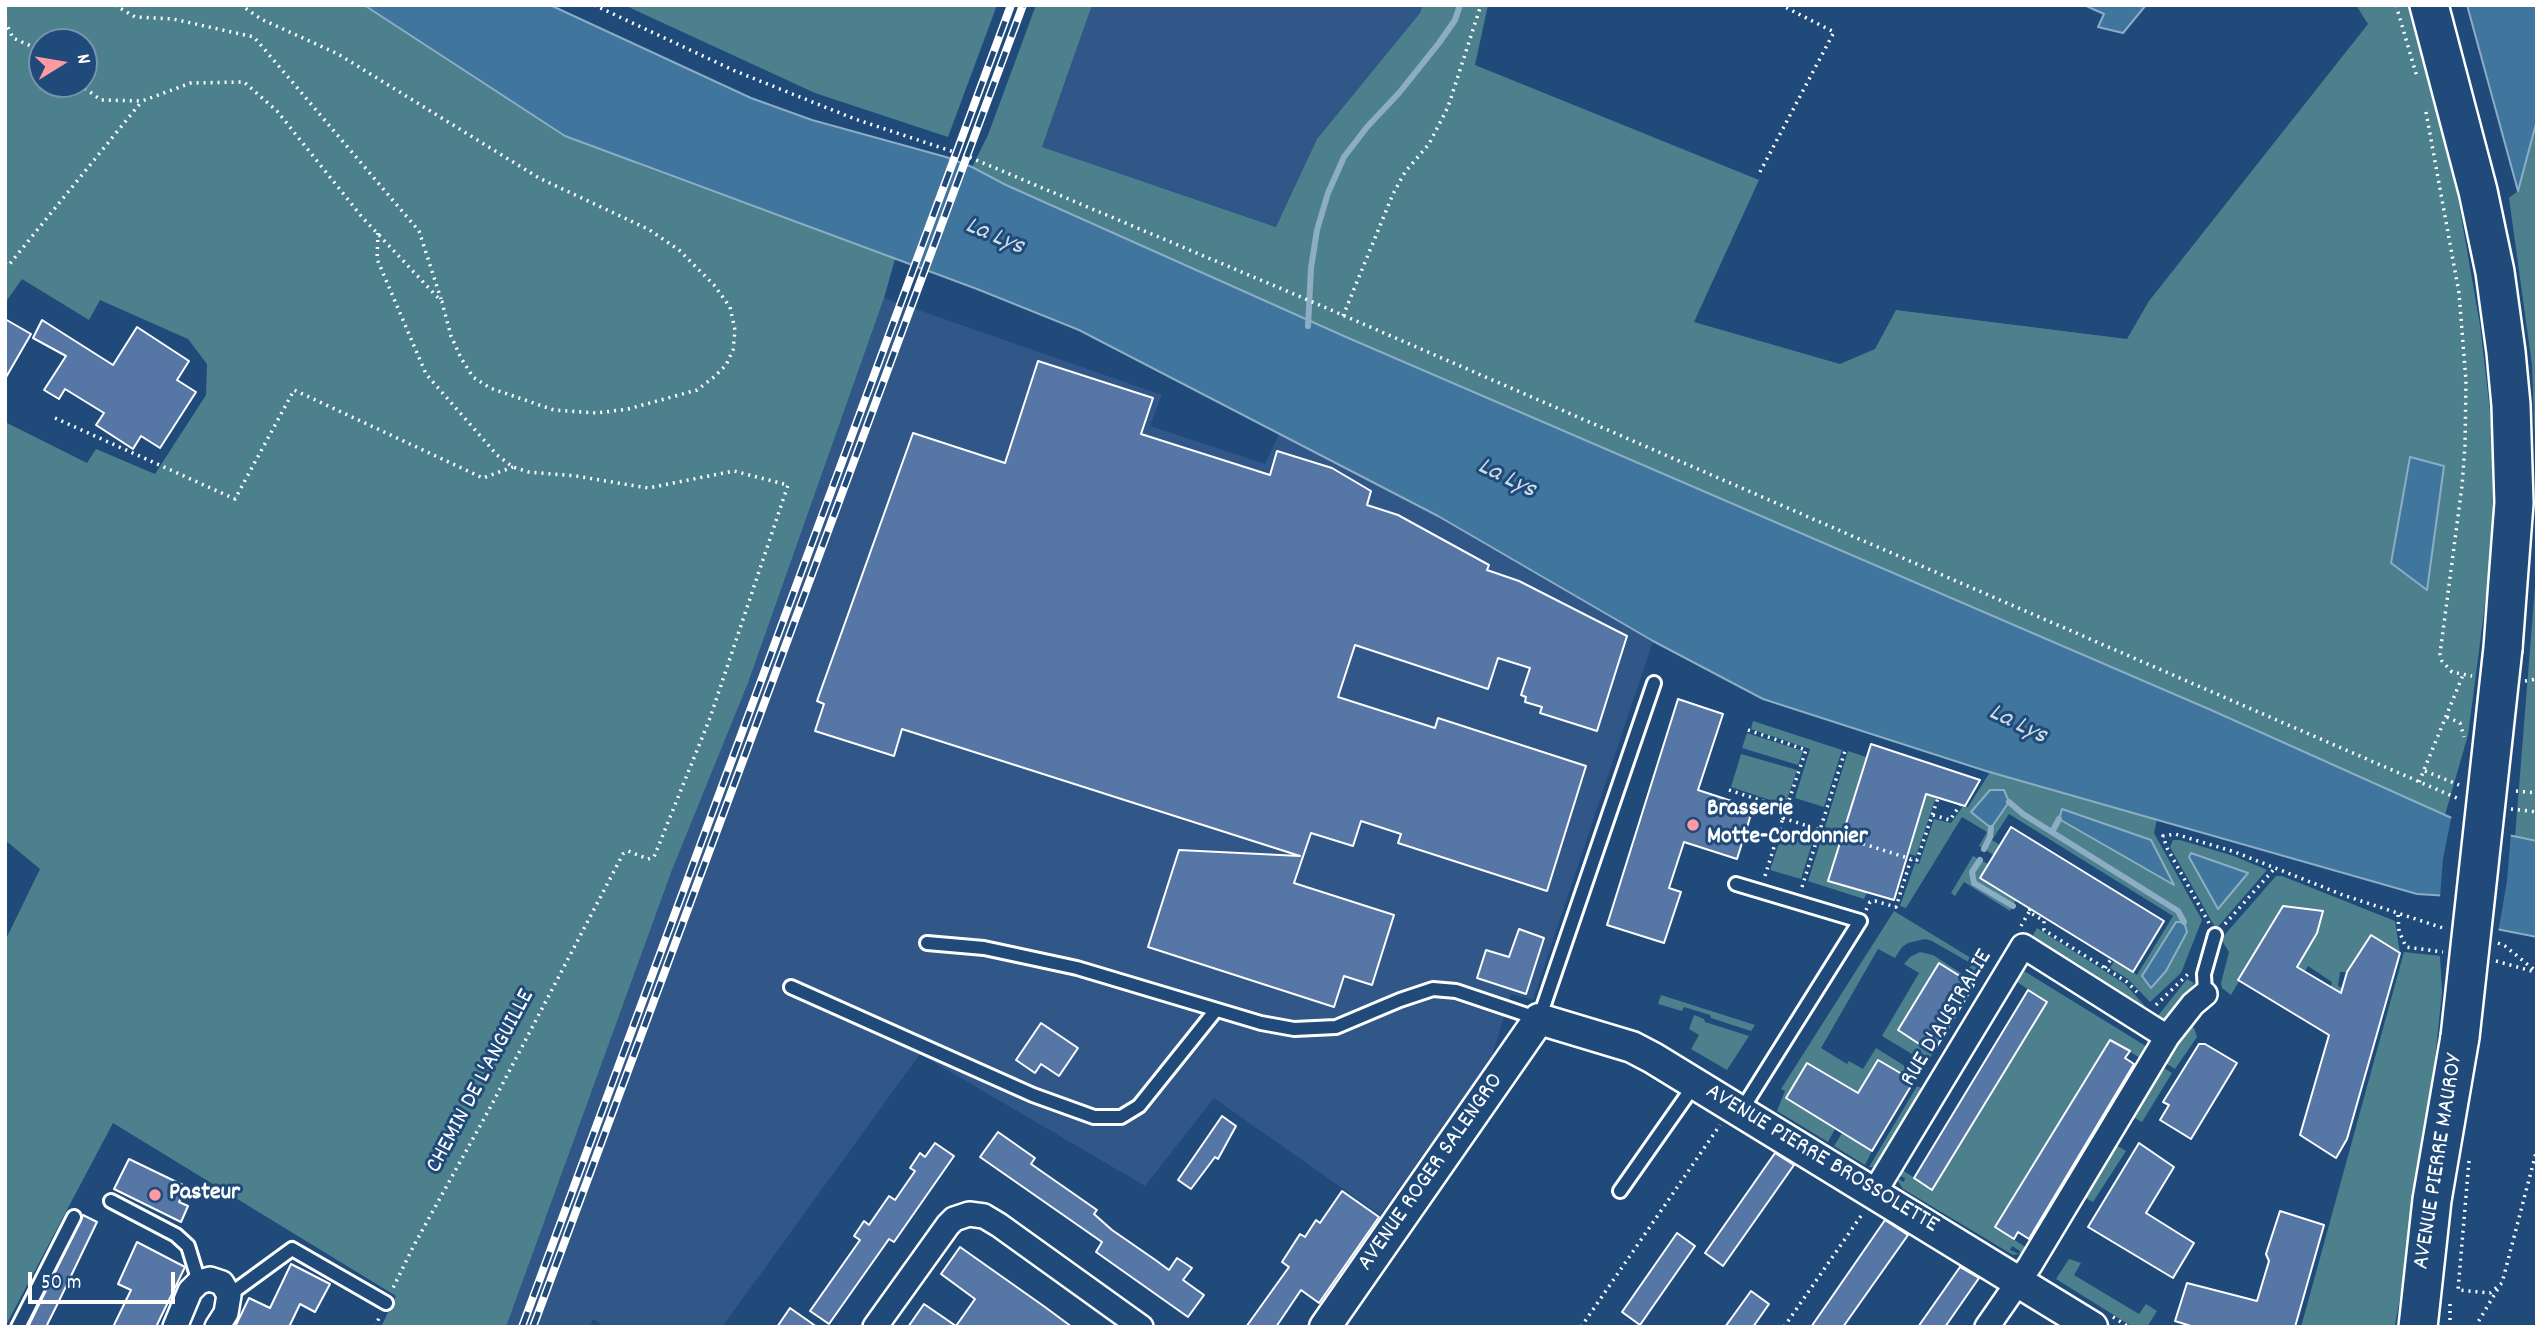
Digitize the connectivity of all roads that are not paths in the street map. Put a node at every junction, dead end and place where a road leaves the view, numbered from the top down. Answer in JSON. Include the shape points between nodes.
{"nodes":[{"id":1,"x":2429,"y":5,"type":"edge"},
{"id":2,"x":1654,"y":683,"type":"dead end"},
{"id":3,"x":1736,"y":884,"type":"dead end"},
{"id":4,"x":2215,"y":935,"type":"road end"},
{"id":5,"x":927,"y":943,"type":"dead end"},
{"id":6,"x":2204,"y":984,"type":"joint"},
{"id":7,"x":792,"y":987,"type":"dead end"},
{"id":8,"x":1216,"y":1010,"type":"junction"},
{"id":9,"x":1539,"y":1019,"type":"junction"},
{"id":10,"x":2167,"y":1037,"type":"junction"},
{"id":11,"x":2460,"y":1037,"type":"junction"},
{"id":12,"x":1695,"y":1083,"type":"junction"},
{"id":13,"x":1737,"y":1108,"type":"junction"},
{"id":14,"x":1620,"y":1191,"type":"dead end"},
{"id":15,"x":1874,"y":1193,"type":"junction"},
{"id":16,"x":111,"y":1200,"type":"dead end"},
{"id":17,"x":74,"y":1217,"type":"dead end"},
{"id":18,"x":2020,"y":1282,"type":"junction"},
{"id":19,"x":199,"y":1283,"type":"junction"},
{"id":20,"x":229,"y":1295,"type":"junction"},
{"id":21,"x":386,"y":1303,"type":"road end"},
{"id":22,"x":2444,"y":1316,"type":"edge"},
{"id":23,"x":18,"y":1327,"type":"edge"},
{"id":24,"x":175,"y":1327,"type":"edge"},
{"id":25,"x":216,"y":1327,"type":"edge"},
{"id":26,"x":875,"y":1327,"type":"edge"},
{"id":27,"x":1141,"y":1327,"type":"edge"},
{"id":28,"x":1325,"y":1327,"type":"edge"},
{"id":29,"x":1987,"y":1327,"type":"edge"},
{"id":30,"x":2092,"y":1327,"type":"edge"},
{"id":31,"x":2418,"y":1327,"type":"edge"}],
"edges":[{"from":1,"to":11,"type":"main road","bridge":true,"via":[[2480,201],[2499,299],[2511,405],[2514,503],[2503,648]]},
{"from":2,"to":9,"type":"lane"},
{"from":3,"to":13,"type":"lane","via":[[1860,921]]},
{"from":4,"to":6,"type":"lane"},
{"from":5,"to":8,"type":"lane","via":[[984,948],[1077,968]]},
{"from":6,"to":10,"type":"street"},
{"from":7,"to":8,"type":"lane","via":[[1033,1095],[1094,1117],[1121,1118],[1139,1106]]},
{"from":8,"to":9,"type":"lane","via":[[1294,1029],[1336,1027],[1433,989],[1456,991]]},
{"from":9,"to":12,"type":"street","name":"AVENUE PIERRE BROSSOLETTE","via":[[1632,1047]]},
{"from":9,"to":28,"type":"street","name":"AVENUE ROGER SALENGRO"},
{"from":10,"to":15,"type":"street","name":"RUE D'AUSTRALIE","via":[[2148,1012],[2023,946]]},
{"from":10,"to":18,"type":"street"},
{"from":11,"to":22,"type":"main road","name":"AVENUE PIERRE MAUROY"},
{"from":11,"to":31,"type":"main road","name":"AVENUE PIERRE MAUROY","via":[[2434,1189]]},
{"from":12,"to":13,"type":"street","name":"AVENUE PIERRE BROSSOLETTE"},
{"from":12,"to":14,"type":"lane"},
{"from":13,"to":15,"type":"street","name":"AVENUE PIERRE BROSSOLETTE"},
{"from":15,"to":18,"type":"street","name":"AVENUE PIERRE BROSSOLETTE"},
{"from":16,"to":19,"type":"lane","via":[[188,1246]]},
{"from":17,"to":23,"type":"lane"},
{"from":18,"to":29,"type":"street"},
{"from":18,"to":30,"type":"street","name":"AVENUE PIERRE BROSSOLETTE"},
{"from":19,"to":20,"type":"street","via":[[218,1281]]},
{"from":19,"to":24,"type":"street","via":[[190,1291]]},
{"from":20,"to":21,"type":"lane","via":[[292,1249]]},
{"from":20,"to":25,"type":"street","via":[[226,1312]]},
{"from":26,"to":27,"type":"street","via":[[948,1225],[969,1214],[999,1225]]}]}
